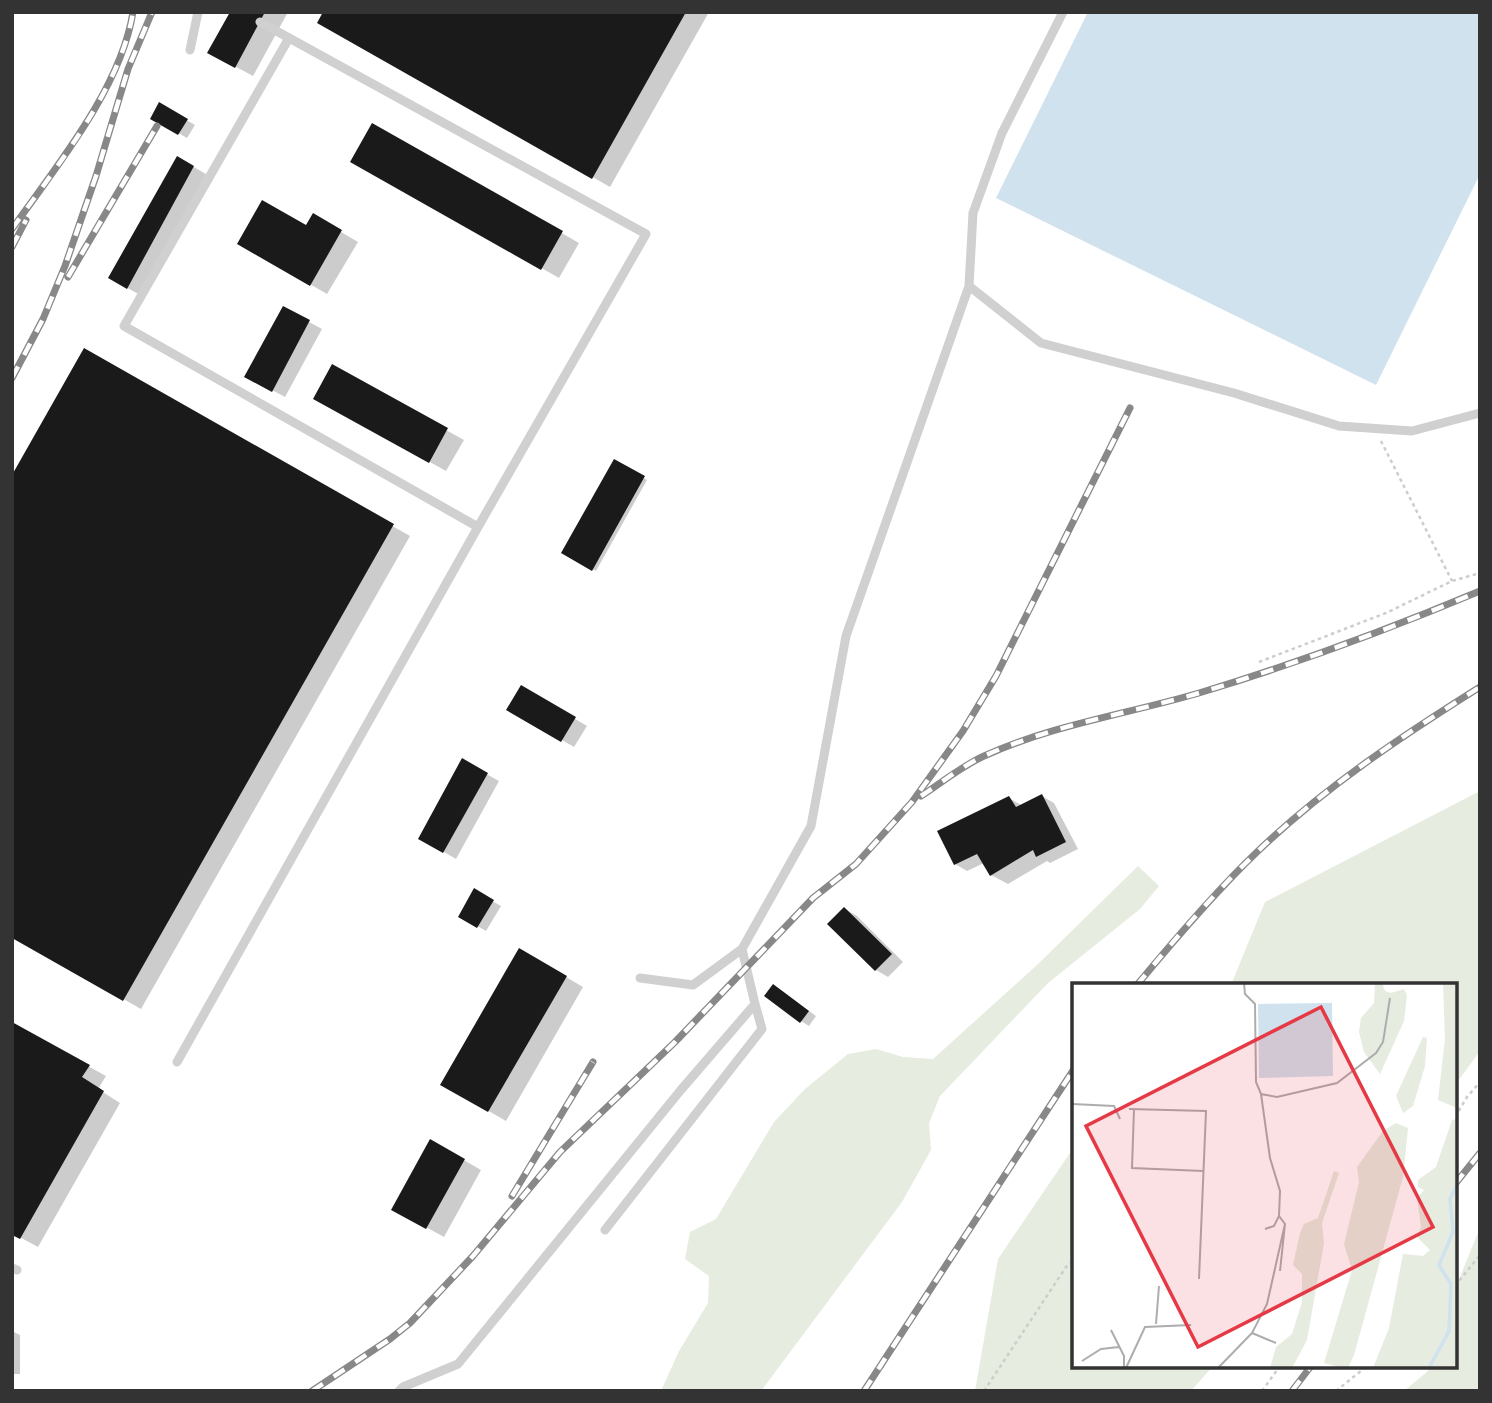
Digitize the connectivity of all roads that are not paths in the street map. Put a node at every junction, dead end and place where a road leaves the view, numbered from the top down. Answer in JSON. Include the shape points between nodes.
{"nodes":[{"id":1,"x":198,"y":12,"type":"edge"},
{"id":2,"x":1063,"y":12,"type":"edge"},
{"id":3,"x":260,"y":22,"type":"dead end"},
{"id":4,"x":289,"y":38,"type":"junction"},
{"id":5,"x":190,"y":50,"type":"dead end"},
{"id":6,"x":969,"y":286,"type":"junction"},
{"id":7,"x":1480,"y":414,"type":"edge"},
{"id":8,"x":478,"y":527,"type":"junction"},
{"id":9,"x":742,"y":950,"type":"junction"},
{"id":10,"x":639,"y":978,"type":"dead end"},
{"id":11,"x":755,"y":1004,"type":"junction"},
{"id":12,"x":177,"y":1062,"type":"dead end"},
{"id":13,"x":604,"y":1230,"type":"dead end"},
{"id":14,"x":399,"y":1391,"type":"edge"}],
"edges":[{"from":1,"to":5,"type":"lane"},
{"from":2,"to":6,"type":"lane","via":[[1002,134],[973,213]]},
{"from":3,"to":4,"type":"lane"},
{"from":4,"to":8,"type":"lane","via":[[124,326]]},
{"from":4,"to":8,"type":"lane","via":[[646,234]]},
{"from":6,"to":7,"type":"lane","via":[[1041,343],[1234,393],[1339,426],[1412,430]]},
{"from":6,"to":9,"type":"lane","via":[[846,636],[811,826]]},
{"from":8,"to":12,"type":"lane"},
{"from":9,"to":10,"type":"lane","via":[[693,985]]},
{"from":9,"to":11,"type":"lane"},
{"from":11,"to":13,"type":"lane","via":[[762,1029]]},
{"from":11,"to":14,"type":"lane","via":[[458,1364]]}]}
